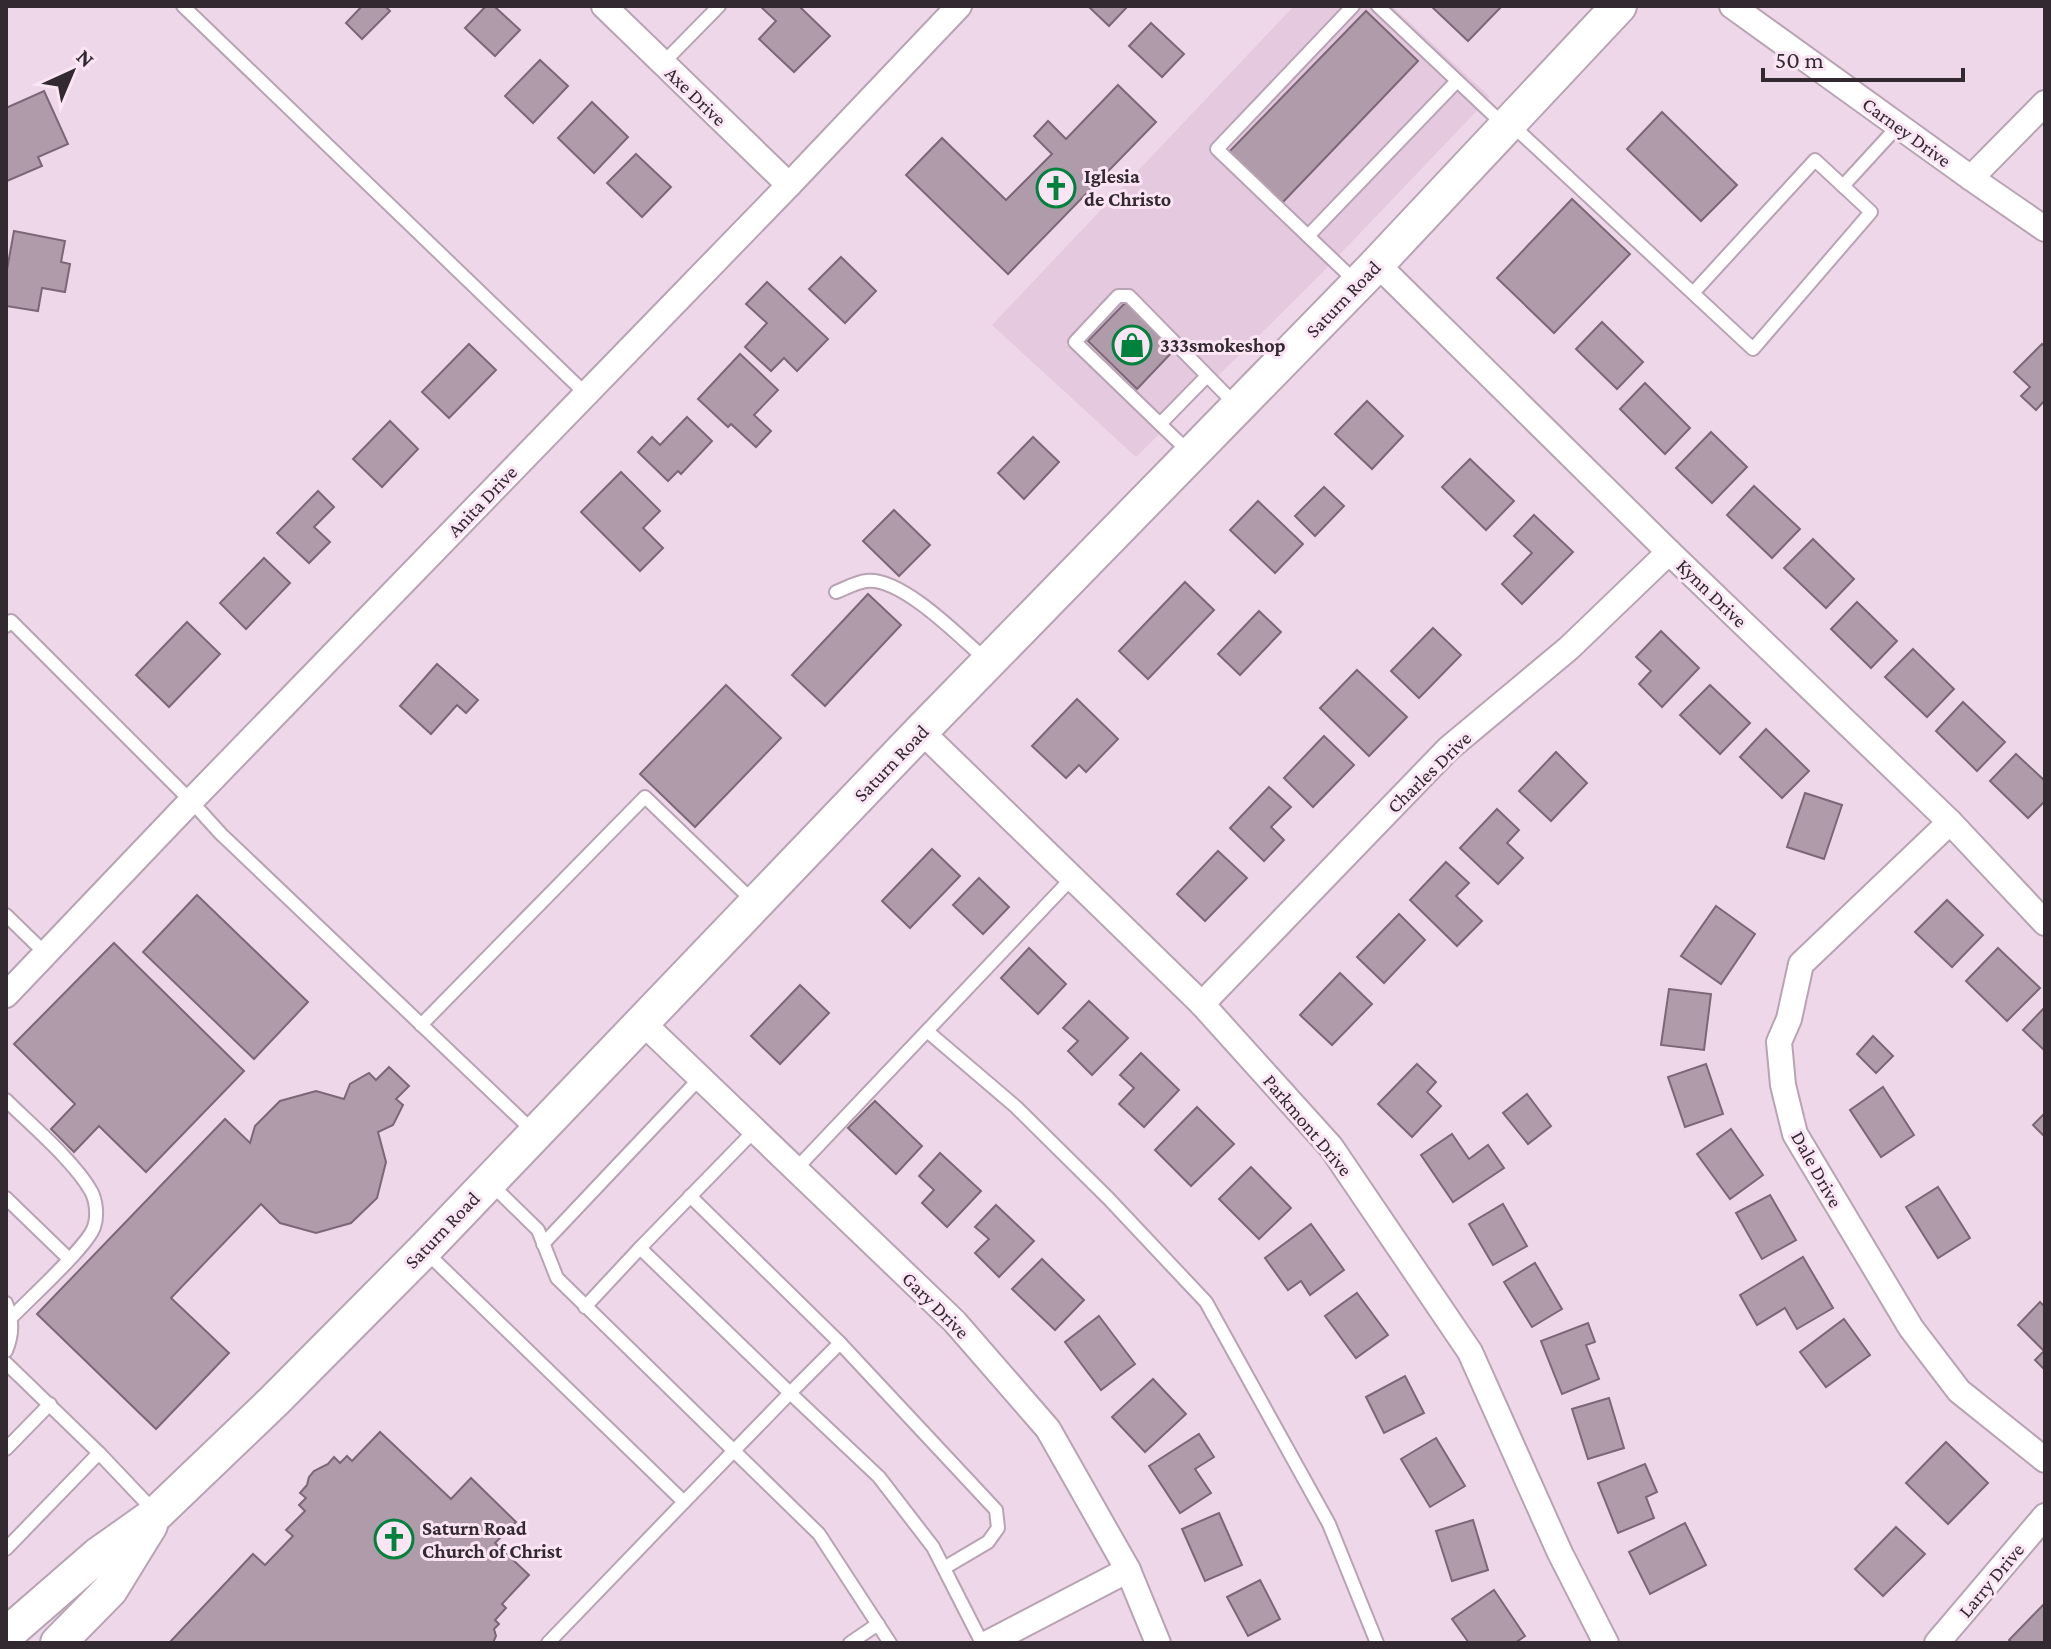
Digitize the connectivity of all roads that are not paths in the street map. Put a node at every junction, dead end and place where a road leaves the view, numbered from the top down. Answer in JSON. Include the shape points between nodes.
{"nodes":[{"id":1,"x":183,"y":6,"type":"edge"},
{"id":2,"x":604,"y":6,"type":"edge"},
{"id":3,"x":719,"y":6,"type":"edge"},
{"id":4,"x":959,"y":6,"type":"edge"},
{"id":5,"x":1353,"y":6,"type":"edge"},
{"id":6,"x":1378,"y":6,"type":"edge"},
{"id":7,"x":1619,"y":6,"type":"edge"},
{"id":8,"x":1732,"y":6,"type":"edge"},
{"id":9,"x":663,"y":63,"type":"junction"},
{"id":10,"x":1457,"y":81,"type":"junction"},
{"id":11,"x":2045,"y":103,"type":"edge"},
{"id":12,"x":1508,"y":125,"type":"junction"},
{"id":13,"x":1898,"y":126,"type":"junction"},
{"id":14,"x":1971,"y":178,"type":"junction"},
{"id":15,"x":789,"y":185,"type":"junction"},
{"id":16,"x":1843,"y":186,"type":"junction"},
{"id":17,"x":2045,"y":229,"type":"edge"},
{"id":18,"x":1308,"y":236,"type":"junction"},
{"id":19,"x":1367,"y":274,"type":"junction"},
{"id":20,"x":1693,"y":293,"type":"junction"},
{"id":21,"x":1207,"y":376,"type":"junction"},
{"id":22,"x":586,"y":394,"type":"junction"},
{"id":23,"x":1238,"y":407,"type":"junction"},
{"id":24,"x":1160,"y":424,"type":"junction"},
{"id":25,"x":1191,"y":454,"type":"junction"},
{"id":26,"x":1669,"y":552,"type":"junction"},
{"id":27,"x":836,"y":592,"type":"dead end"},
{"id":28,"x":6,"y":626,"type":"edge"},
{"id":29,"x":988,"y":662,"type":"junction"},
{"id":30,"x":921,"y":731,"type":"junction"},
{"id":31,"x":191,"y":801,"type":"junction"},
{"id":32,"x":1950,"y":822,"type":"junction"},
{"id":33,"x":1072,"y":878,"type":"junction"},
{"id":34,"x":757,"y":904,"type":"junction"},
{"id":35,"x":6,"y":915,"type":"edge"},
{"id":36,"x":2045,"y":923,"type":"edge"},
{"id":37,"x":46,"y":954,"type":"junction"},
{"id":38,"x":6,"y":995,"type":"edge"},
{"id":39,"x":1202,"y":1004,"type":"junction"},
{"id":40,"x":642,"y":1022,"type":"junction"},
{"id":41,"x":421,"y":1025,"type":"junction"},
{"id":42,"x":927,"y":1031,"type":"junction"},
{"id":43,"x":700,"y":1078,"type":"junction"},
{"id":44,"x":6,"y":1100,"type":"edge"},
{"id":45,"x":755,"y":1130,"type":"junction"},
{"id":46,"x":535,"y":1134,"type":"junction"},
{"id":47,"x":796,"y":1169,"type":"junction"},
{"id":48,"x":489,"y":1182,"type":"junction"},
{"id":49,"x":690,"y":1196,"type":"junction"},
{"id":50,"x":6,"y":1198,"type":"edge"},
{"id":51,"x":543,"y":1244,"type":"junction"},
{"id":52,"x":640,"y":1248,"type":"junction"},
{"id":53,"x":424,"y":1250,"type":"junction"},
{"id":54,"x":69,"y":1259,"type":"junction"},
{"id":55,"x":6,"y":1303,"type":"edge"},
{"id":56,"x":585,"y":1307,"type":"junction"},
{"id":57,"x":11,"y":1318,"type":"junction"},
{"id":58,"x":840,"y":1343,"type":"junction"},
{"id":59,"x":6,"y":1351,"type":"edge"},
{"id":60,"x":6,"y":1363,"type":"edge"},
{"id":61,"x":790,"y":1393,"type":"junction"},
{"id":62,"x":50,"y":1404,"type":"junction"},
{"id":63,"x":6,"y":1449,"type":"edge"},
{"id":64,"x":734,"y":1451,"type":"junction"},
{"id":65,"x":99,"y":1453,"type":"junction"},
{"id":66,"x":2045,"y":1460,"type":"edge"},
{"id":67,"x":684,"y":1502,"type":"junction"},
{"id":68,"x":156,"y":1514,"type":"junction"},
{"id":69,"x":2045,"y":1516,"type":"edge"},
{"id":70,"x":6,"y":1549,"type":"edge"},
{"id":71,"x":944,"y":1568,"type":"junction"},
{"id":72,"x":1128,"y":1570,"type":"junction"},
{"id":73,"x":878,"y":1624,"type":"junction"},
{"id":74,"x":6,"y":1635,"type":"edge"},
{"id":75,"x":65,"y":1641,"type":"edge"},
{"id":76,"x":548,"y":1643,"type":"edge"},
{"id":77,"x":850,"y":1643,"type":"edge"},
{"id":78,"x":890,"y":1643,"type":"edge"},
{"id":79,"x":985,"y":1643,"type":"edge"},
{"id":80,"x":1158,"y":1643,"type":"edge"},
{"id":81,"x":1377,"y":1643,"type":"edge"},
{"id":82,"x":1606,"y":1643,"type":"edge"},
{"id":83,"x":1937,"y":1643,"type":"edge"}],
"edges":[{"from":1,"to":22,"type":"lane"},
{"from":2,"to":9,"type":"street","name":"Axe Drive"},
{"from":3,"to":9,"type":"lane"},
{"from":4,"to":15,"type":"street","name":"Anita Drive"},
{"from":5,"to":18,"type":"lane","via":[[1217,149]]},
{"from":6,"to":10,"type":"lane"},
{"from":7,"to":12,"type":"street","name":"Saturn Road"},
{"from":8,"to":13,"type":"street","name":"Carney Drive"},
{"from":9,"to":15,"type":"street","name":"Axe Drive"},
{"from":10,"to":12,"type":"lane"},
{"from":10,"to":18,"type":"lane"},
{"from":11,"to":14,"type":"street"},
{"from":12,"to":19,"type":"street","name":"Saturn Road"},
{"from":12,"to":20,"type":"lane"},
{"from":13,"to":14,"type":"street","name":"Carney Drive"},
{"from":13,"to":16,"type":"lane"},
{"from":14,"to":17,"type":"street","name":"Carney Drive"},
{"from":15,"to":22,"type":"street","name":"Anita Drive"},
{"from":16,"to":20,"type":"lane","via":[[1815,160]]},
{"from":16,"to":20,"type":"lane","via":[[1871,212],[1753,349]]},
{"from":18,"to":19,"type":"lane"},
{"from":19,"to":23,"type":"street","name":"Saturn Road"},
{"from":19,"to":26,"type":"street","name":"Kynn Drive"},
{"from":21,"to":23,"type":"lane"},
{"from":21,"to":24,"type":"lane"},
{"from":21,"to":24,"type":"lane","via":[[1129,296],[1118,296],[1075,342]]},
{"from":22,"to":31,"type":"street","name":"Anita Drive"},
{"from":23,"to":25,"type":"street","name":"Saturn Road"},
{"from":24,"to":25,"type":"lane"},
{"from":25,"to":29,"type":"street","name":"Saturn Road"},
{"from":26,"to":32,"type":"street","name":"Kynn Drive"},
{"from":26,"to":39,"type":"street","name":"Charles Drive","via":[[1569,648],[1448,749]]},
{"from":27,"to":29,"type":"lane","via":[[868,580],[893,586]]},
{"from":28,"to":31,"type":"lane","via":[[11,621]]},
{"from":29,"to":30,"type":"street","name":"Saturn Road"},
{"from":30,"to":33,"type":"street","name":"Parkmont Drive"},
{"from":30,"to":34,"type":"street","name":"Saturn Road"},
{"from":31,"to":37,"type":"street","name":"Anita Drive"},
{"from":31,"to":41,"type":"lane"},
{"from":32,"to":36,"type":"street","name":"Kynn Drive"},
{"from":32,"to":66,"type":"street","name":"Dale Drive","via":[[1801,964],[1779,1042],[1783,1085],[1795,1134],[1911,1328],[1959,1391]]},
{"from":33,"to":39,"type":"street","name":"Parkmont Drive"},
{"from":33,"to":42,"type":"lane"},
{"from":34,"to":40,"type":"street","name":"Saturn Road"},
{"from":34,"to":41,"type":"lane","via":[[645,797]]},
{"from":35,"to":37,"type":"lane"},
{"from":37,"to":38,"type":"street","name":"Anita Drive"},
{"from":39,"to":82,"type":"street","name":"Parkmont Drive","via":[[1331,1147],[1470,1352]]},
{"from":40,"to":43,"type":"street","name":"Gary Drive"},
{"from":40,"to":46,"type":"street","name":"Saturn Road"},
{"from":41,"to":46,"type":"lane"},
{"from":42,"to":47,"type":"lane"},
{"from":42,"to":81,"type":"lane","via":[[1016,1107],[1206,1302],[1329,1524]]},
{"from":43,"to":45,"type":"street","name":"Gary Drive"},
{"from":43,"to":51,"type":"lane"},
{"from":44,"to":54,"type":"lane","via":[[93,1194],[94,1229]]},
{"from":45,"to":47,"type":"street","name":"Gary Drive"},
{"from":45,"to":49,"type":"lane"},
{"from":46,"to":48,"type":"street","name":"Saturn Road"},
{"from":47,"to":72,"type":"street","name":"Gary Drive","via":[[955,1322],[1048,1429]]},
{"from":48,"to":51,"type":"lane","via":[[538,1230]]},
{"from":48,"to":53,"type":"street","name":"Saturn Road"},
{"from":49,"to":52,"type":"lane"},
{"from":49,"to":58,"type":"lane"},
{"from":50,"to":54,"type":"lane"},
{"from":51,"to":56,"type":"lane","via":[[557,1278]]},
{"from":52,"to":56,"type":"lane"},
{"from":52,"to":61,"type":"lane"},
{"from":53,"to":67,"type":"lane"},
{"from":53,"to":68,"type":"street","name":"Saturn Road"},
{"from":54,"to":57,"type":"lane"},
{"from":55,"to":57,"type":"lane"},
{"from":56,"to":64,"type":"lane"},
{"from":57,"to":59,"type":"lane"},
{"from":58,"to":61,"type":"lane"},
{"from":58,"to":71,"type":"lane","via":[[996,1510],[998,1528],[988,1542]]},
{"from":60,"to":62,"type":"lane"},
{"from":61,"to":64,"type":"lane"},
{"from":61,"to":71,"type":"lane","via":[[879,1477]]},
{"from":62,"to":63,"type":"lane"},
{"from":62,"to":65,"type":"lane"},
{"from":64,"to":67,"type":"lane"},
{"from":64,"to":73,"type":"lane","via":[[819,1534]]},
{"from":65,"to":68,"type":"lane"},
{"from":65,"to":70,"type":"lane"},
{"from":67,"to":76,"type":"lane"},
{"from":68,"to":74,"type":"street","name":"Saturn Road","via":[[98,1555]]},
{"from":68,"to":75,"type":"street","name":"Saturn Road","via":[[110,1590]]},
{"from":69,"to":83,"type":"street","name":"Larry Drive"},
{"from":71,"to":79,"type":"lane"},
{"from":72,"to":79,"type":"street"},
{"from":72,"to":80,"type":"street","name":"Gary Drive"},
{"from":73,"to":77,"type":"lane"},
{"from":73,"to":78,"type":"lane"}]}
